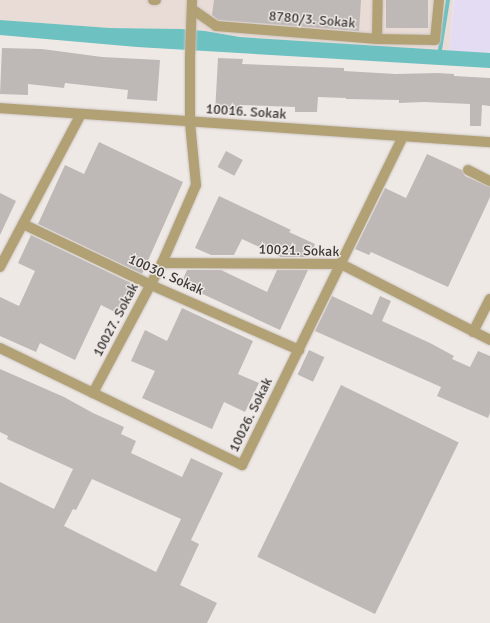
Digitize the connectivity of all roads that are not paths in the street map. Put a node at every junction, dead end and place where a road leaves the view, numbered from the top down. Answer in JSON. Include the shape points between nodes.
{"nodes":[{"id":1,"x":378,"y":0,"type":"edge"},
{"id":2,"x":439,"y":0,"type":"edge"},
{"id":3,"x":192,"y":5,"type":"edge"},
{"id":4,"x":377,"y":39,"type":"junction"},
{"id":5,"x":0,"y":108,"type":"edge"},
{"id":6,"x":80,"y":114,"type":"junction"},
{"id":7,"x":190,"y":123,"type":"junction"},
{"id":8,"x":403,"y":136,"type":"junction"},
{"id":9,"x":490,"y":142,"type":"edge"},
{"id":10,"x":468,"y":170,"type":"dead end"},
{"id":11,"x":490,"y":181,"type":"edge"},
{"id":12,"x":23,"y":224,"type":"junction"},
{"id":13,"x":162,"y":263,"type":"junction"},
{"id":14,"x":341,"y":264,"type":"junction"},
{"id":15,"x":0,"y":267,"type":"edge"},
{"id":16,"x":151,"y":285,"type":"junction"},
{"id":17,"x":490,"y":299,"type":"edge"},
{"id":18,"x":473,"y":332,"type":"junction"},
{"id":19,"x":490,"y":340,"type":"edge"},
{"id":20,"x":0,"y":348,"type":"edge"},
{"id":21,"x":299,"y":350,"type":"junction"},
{"id":22,"x":93,"y":393,"type":"junction"}],
"edges":[{"from":1,"to":4,"type":"street"},
{"from":2,"to":4,"type":"street","name":"8780/3. Sokak","via":[[435,40]]},
{"from":3,"to":4,"type":"street","name":"8780/3. Sokak","via":[[216,26]]},
{"from":3,"to":7,"type":"street","name":"10027. Sokak"},
{"from":5,"to":6,"type":"street","name":"10016. Sokak"},
{"from":6,"to":7,"type":"street","name":"10016. Sokak"},
{"from":6,"to":12,"type":"street"},
{"from":7,"to":8,"type":"street","name":"10016. Sokak"},
{"from":7,"to":13,"type":"street","name":"10027. Sokak","via":[[196,185]]},
{"from":8,"to":9,"type":"street","name":"10016. Sokak"},
{"from":8,"to":14,"type":"street","name":"10026. Sokak"},
{"from":10,"to":11,"type":"street"},
{"from":12,"to":15,"type":"street"},
{"from":12,"to":16,"type":"street","name":"10030. Sokak"},
{"from":13,"to":14,"type":"street","name":"10021. Sokak"},
{"from":13,"to":16,"type":"street","name":"10027. Sokak"},
{"from":14,"to":18,"type":"street","name":"10021. Sokak"},
{"from":14,"to":21,"type":"street","name":"10026. Sokak"},
{"from":16,"to":21,"type":"street","name":"10030. Sokak"},
{"from":16,"to":22,"type":"street","name":"10027. Sokak"},
{"from":17,"to":18,"type":"street"},
{"from":18,"to":19,"type":"street","name":"10021. Sokak"},
{"from":20,"to":22,"type":"street","name":"10026. Sokak"},
{"from":21,"to":22,"type":"street","name":"10026. Sokak","via":[[242,465]]}]}
